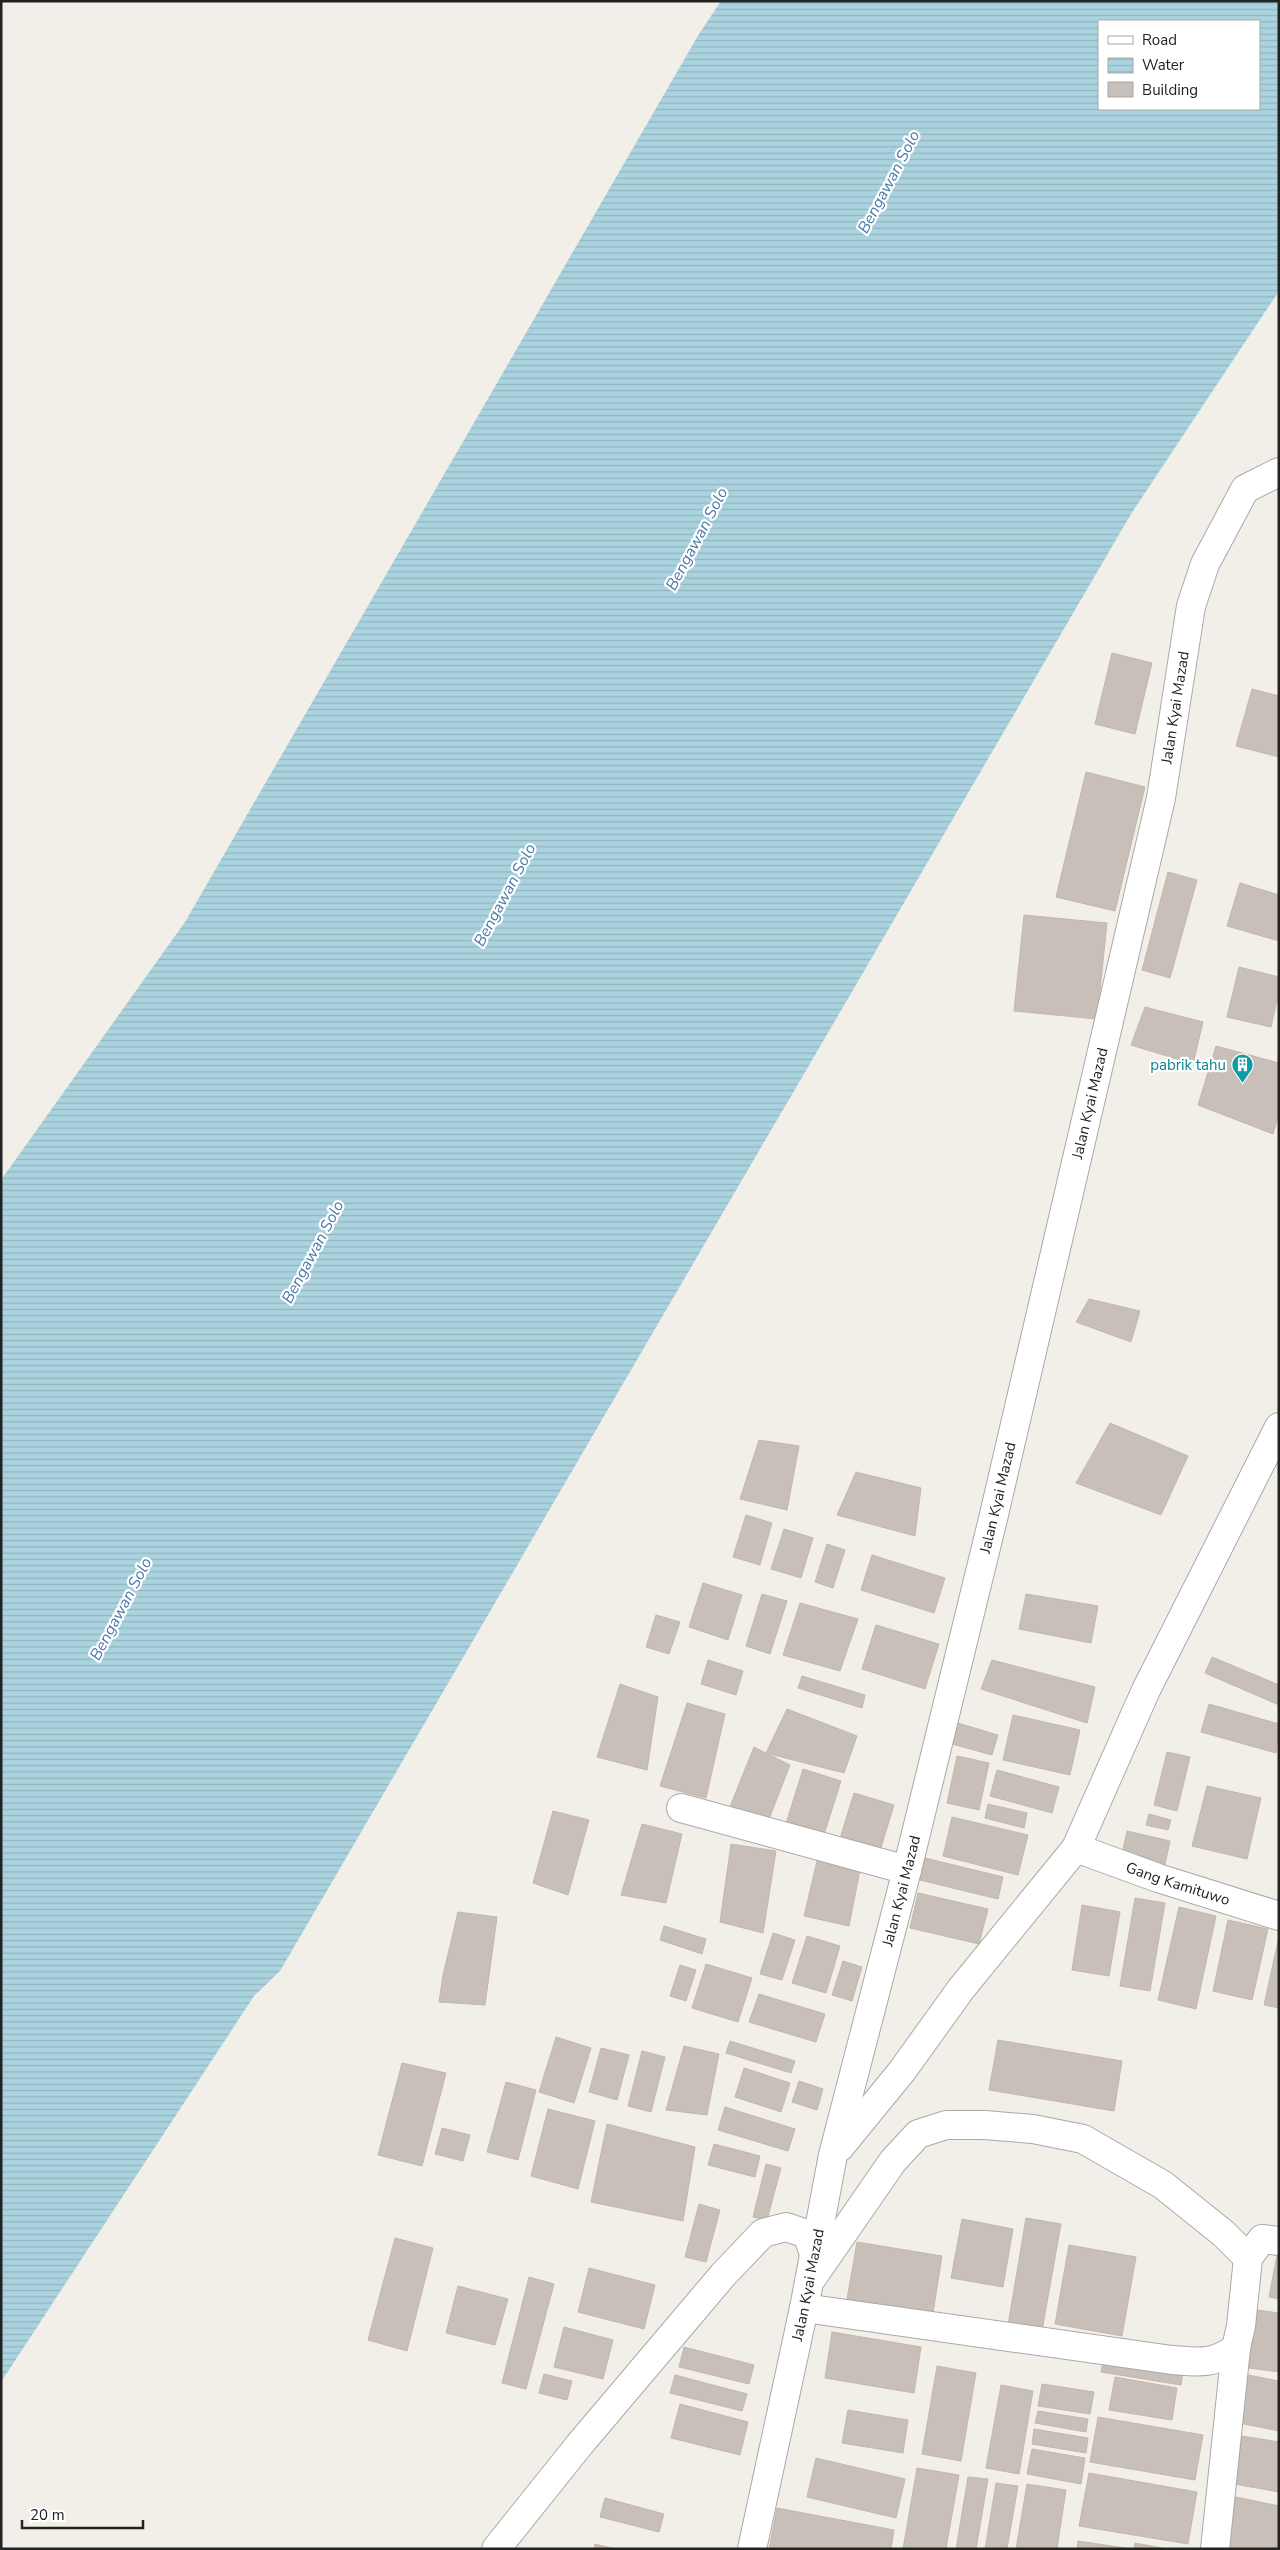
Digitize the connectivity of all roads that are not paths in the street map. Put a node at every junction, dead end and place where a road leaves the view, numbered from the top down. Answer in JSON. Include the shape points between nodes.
{"nodes":[{"id":1,"x":1279,"y":472,"type":"edge"},
{"id":2,"x":1275,"y":1443,"type":"edge"},
{"id":3,"x":681,"y":1808,"type":"dead end"},
{"id":4,"x":1076,"y":1848,"type":"junction"},
{"id":5,"x":908,"y":1870,"type":"junction"},
{"id":6,"x":1279,"y":1916,"type":"edge"},
{"id":7,"x":833,"y":2156,"type":"junction"},
{"id":8,"x":1279,"y":2240,"type":"edge"},
{"id":9,"x":813,"y":2251,"type":"junction"},
{"id":10,"x":1248,"y":2258,"type":"junction"},
{"id":11,"x":805,"y":2297,"type":"junction"},
{"id":12,"x":1236,"y":2348,"type":"junction"},
{"id":13,"x":496,"y":2549,"type":"edge"},
{"id":14,"x":752,"y":2549,"type":"edge"},
{"id":15,"x":1215,"y":2549,"type":"edge"}],
"edges":[{"from":1,"to":5,"type":"street","name":"Jalan Kyai Mazad","via":[[1245,489],[1205,564],[1191,606],[1159,808],[1047,1295]]},
{"from":2,"to":4,"type":"street","via":[[1146,1690]]},
{"from":3,"to":5,"type":"street"},
{"from":4,"to":6,"type":"street","name":"Gang Kamituwo"},
{"from":4,"to":7,"type":"street","via":[[961,1989],[902,2071]]},
{"from":5,"to":7,"type":"street","name":"Jalan Kyai Mazad"},
{"from":7,"to":9,"type":"street","name":"Jalan Kyai Mazad"},
{"from":8,"to":10,"type":"street","via":[[1262,2239]]},
{"from":9,"to":11,"type":"street","name":"Jalan Kyai Mazad"},
{"from":9,"to":13,"type":"street","via":[[806,2234],[786,2227],[764,2233],[710,2290]]},
{"from":10,"to":11,"type":"street","via":[[1224,2234],[1163,2185],[1083,2139],[1033,2129],[946,2126],[918,2134],[893,2160]]},
{"from":10,"to":12,"type":"street"},
{"from":11,"to":12,"type":"street","via":[[1172,2360],[1204,2362],[1221,2359]]},
{"from":11,"to":14,"type":"street","name":"Jalan Kyai Mazad"},
{"from":12,"to":15,"type":"street"}]}
